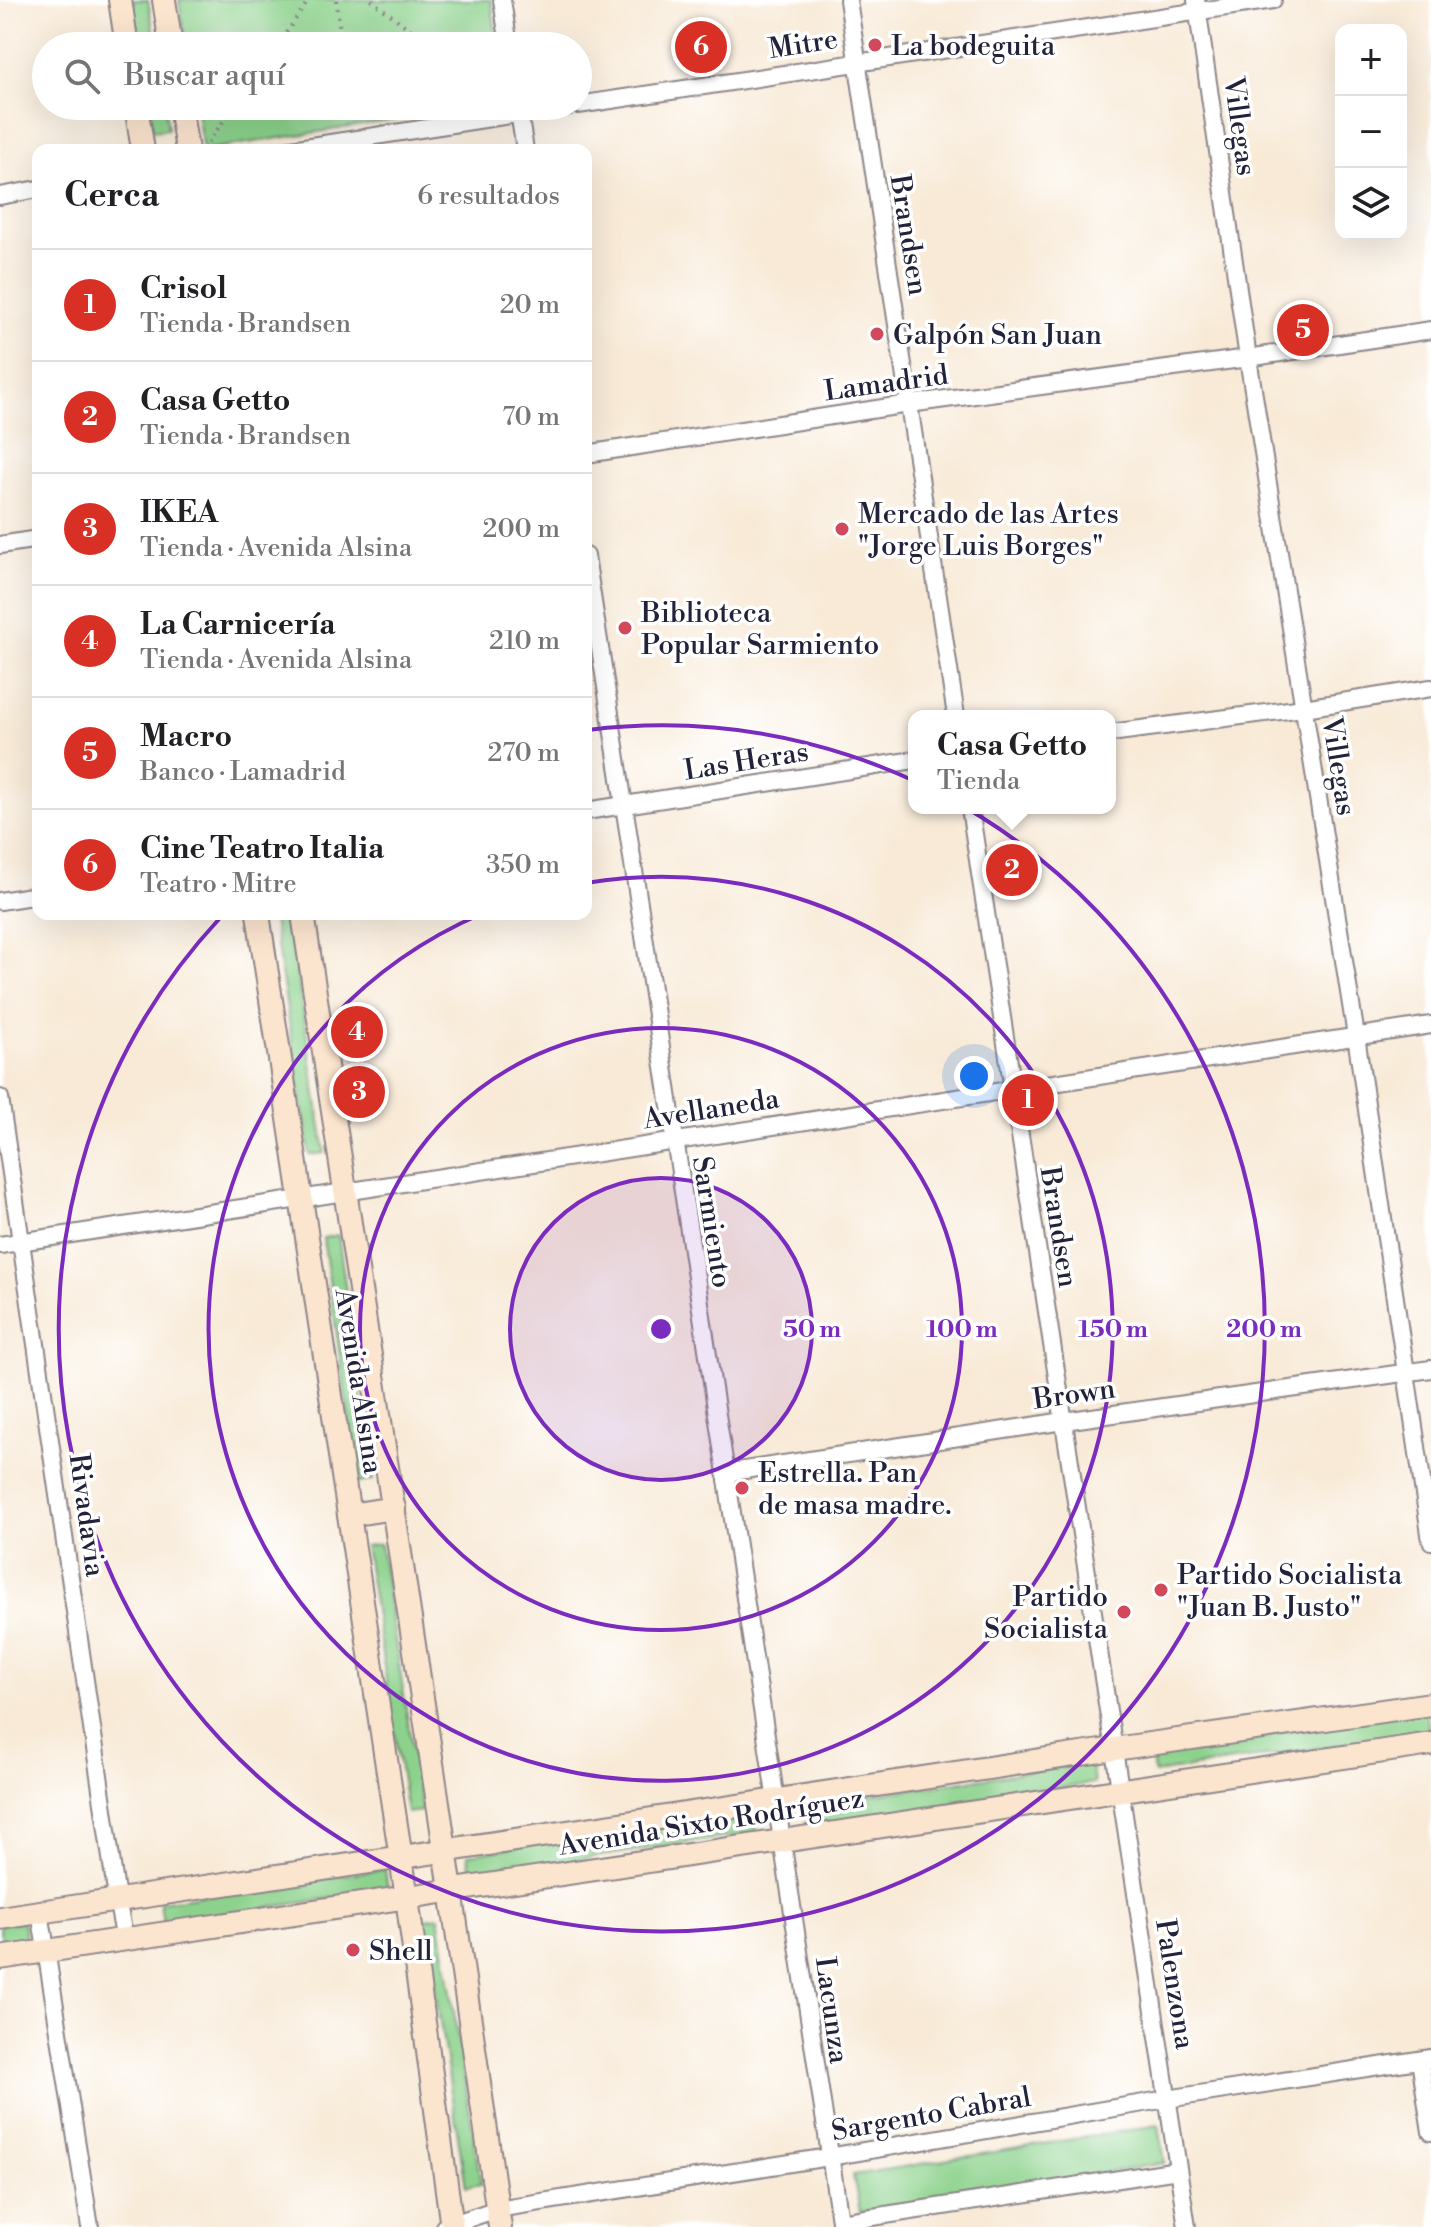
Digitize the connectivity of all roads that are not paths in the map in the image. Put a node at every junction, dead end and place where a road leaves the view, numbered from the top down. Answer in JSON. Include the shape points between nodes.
{"nodes":[{"id":1,"x":120,"y":0,"type":"edge"},
{"id":2,"x":164,"y":0,"type":"edge"},
{"id":3,"x":502,"y":0,"type":"edge"},
{"id":4,"x":848,"y":0,"type":"edge"},
{"id":5,"x":1273,"y":0,"type":"edge"},
{"id":6,"x":1197,"y":6,"type":"edge"},
{"id":7,"x":125,"y":32,"type":"edge"},
{"id":8,"x":169,"y":32,"type":"edge"},
{"id":9,"x":507,"y":32,"type":"edge"},
{"id":10,"x":857,"y":61,"type":"junction"},
{"id":11,"x":592,"y":103,"type":"edge"},
{"id":12,"x":138,"y":120,"type":"edge"},
{"id":13,"x":182,"y":120,"type":"edge"},
{"id":14,"x":460,"y":120,"type":"edge"},
{"id":15,"x":520,"y":120,"type":"edge"},
{"id":16,"x":142,"y":144,"type":"edge"},
{"id":17,"x":186,"y":144,"type":"edge"},
{"id":18,"x":320,"y":144,"type":"edge"},
{"id":19,"x":524,"y":144,"type":"edge"},
{"id":20,"x":32,"y":190,"type":"edge"},
{"id":21,"x":0,"y":196,"type":"edge"},
{"id":22,"x":1431,"y":330,"type":"edge"},
{"id":23,"x":1248,"y":358,"type":"junction"},
{"id":24,"x":909,"y":404,"type":"junction"},
{"id":25,"x":592,"y":453,"type":"edge"},
{"id":26,"x":32,"y":540,"type":"edge"},
{"id":27,"x":0,"y":545,"type":"edge"},
{"id":28,"x":592,"y":595,"type":"edge"},
{"id":29,"x":1431,"y":688,"type":"edge"},
{"id":30,"x":1304,"y":708,"type":"junction"},
{"id":31,"x":955,"y":710,"type":"edge"},
{"id":32,"x":1116,"y":732,"type":"edge"},
{"id":33,"x":908,"y":761,"type":"edge"},
{"id":34,"x":624,"y":805,"type":"junction"},
{"id":35,"x":592,"y":810,"type":"edge"},
{"id":36,"x":971,"y":814,"type":"edge"},
{"id":37,"x":32,"y":896,"type":"edge"},
{"id":38,"x":0,"y":901,"type":"edge"},
{"id":39,"x":259,"y":920,"type":"edge"},
{"id":40,"x":304,"y":920,"type":"edge"},
{"id":41,"x":1431,"y":1025,"type":"edge"},
{"id":42,"x":1356,"y":1036,"type":"junction"},
{"id":43,"x":1013,"y":1089,"type":"junction"},
{"id":44,"x":0,"y":1098,"type":"edge"},
{"id":45,"x":675,"y":1140,"type":"junction"},
{"id":46,"x":345,"y":1191,"type":"junction"},
{"id":47,"x":302,"y":1198,"type":"junction"},
{"id":48,"x":22,"y":1241,"type":"junction"},
{"id":49,"x":0,"y":1245,"type":"edge"},
{"id":50,"x":1431,"y":1369,"type":"edge"},
{"id":51,"x":1406,"y":1373,"type":"junction"},
{"id":52,"x":1064,"y":1421,"type":"junction"},
{"id":53,"x":725,"y":1473,"type":"junction"},
{"id":54,"x":394,"y":1508,"type":"junction"},
{"id":55,"x":349,"y":1515,"type":"junction"},
{"id":56,"x":1431,"y":1541,"type":"edge"},
{"id":57,"x":1431,"y":1704,"type":"edge"},
{"id":58,"x":1431,"y":1744,"type":"edge"},
{"id":59,"x":1114,"y":1749,"type":"junction"},
{"id":60,"x":1120,"y":1789,"type":"junction"},
{"id":61,"x":776,"y":1800,"type":"junction"},
{"id":62,"x":782,"y":1840,"type":"junction"},
{"id":63,"x":445,"y":1849,"type":"junction"},
{"id":64,"x":400,"y":1857,"type":"junction"},
{"id":65,"x":451,"y":1890,"type":"junction"},
{"id":66,"x":407,"y":1898,"type":"junction"},
{"id":67,"x":117,"y":1899,"type":"junction"},
{"id":68,"x":40,"y":1912,"type":"junction"},
{"id":69,"x":0,"y":1918,"type":"edge"},
{"id":70,"x":125,"y":1940,"type":"junction"},
{"id":71,"x":47,"y":1951,"type":"junction"},
{"id":72,"x":0,"y":1958,"type":"edge"},
{"id":73,"x":1425,"y":2059,"type":"edge"},
{"id":74,"x":1167,"y":2099,"type":"junction"},
{"id":75,"x":1431,"y":2132,"type":"edge"},
{"id":76,"x":829,"y":2157,"type":"junction"},
{"id":77,"x":1178,"y":2170,"type":"junction"},
{"id":78,"x":498,"y":2218,"type":"edge"},
{"id":79,"x":841,"y":2225,"type":"edge"},
{"id":80,"x":90,"y":2227,"type":"edge"},
{"id":81,"x":448,"y":2227,"type":"edge"},
{"id":82,"x":1187,"y":2227,"type":"edge"}],
"edges":[{"from":1,"to":7,"type":"main road"},
{"from":2,"to":8,"type":"main road"},
{"from":3,"to":9,"type":"street"},
{"from":4,"to":10,"type":"street","name":"Brandsen"},
{"from":5,"to":6,"type":"street","name":"Mitre"},
{"from":6,"to":10,"type":"street","name":"Mitre"},
{"from":6,"to":23,"type":"street","name":"Villegas"},
{"from":10,"to":11,"type":"street","name":"Mitre"},
{"from":10,"to":24,"type":"street","name":"Brandsen"},
{"from":12,"to":16,"type":"main road"},
{"from":13,"to":17,"type":"main road"},
{"from":14,"to":18,"type":"street"},
{"from":15,"to":19,"type":"street"},
{"from":20,"to":21,"type":"street"},
{"from":22,"to":23,"type":"street","name":"Lamadrid"},
{"from":23,"to":24,"type":"street","name":"Lamadrid"},
{"from":23,"to":30,"type":"street","name":"Villegas"},
{"from":24,"to":25,"type":"street","name":"Lamadrid"},
{"from":24,"to":31,"type":"street","name":"Brandsen"},
{"from":26,"to":27,"type":"street"},
{"from":28,"to":34,"type":"street","name":"Sarmiento"},
{"from":29,"to":30,"type":"street"},
{"from":30,"to":32,"type":"street"},
{"from":30,"to":42,"type":"street","name":"Villegas"},
{"from":33,"to":34,"type":"street","name":"Las Heras"},
{"from":34,"to":35,"type":"street","name":"Las Heras"},
{"from":34,"to":45,"type":"street","name":"Sarmiento"},
{"from":36,"to":43,"type":"street","name":"Brandsen"},
{"from":37,"to":38,"type":"street"},
{"from":39,"to":47,"type":"main road","name":"Avenida Alsina"},
{"from":40,"to":46,"type":"main road","name":"Avenida Alsina"},
{"from":41,"to":42,"type":"street","name":"Avellaneda"},
{"from":42,"to":43,"type":"street","name":"Avellaneda"},
{"from":42,"to":51,"type":"street","name":"Villegas"},
{"from":43,"to":45,"type":"street","name":"Avellaneda"},
{"from":43,"to":52,"type":"street","name":"Brandsen"},
{"from":44,"to":48,"type":"street","name":"Rivadavia"},
{"from":45,"to":46,"type":"street","name":"Avellaneda"},
{"from":45,"to":53,"type":"street","name":"Sarmiento"},
{"from":46,"to":47,"type":"street","name":"Avellaneda"},
{"from":46,"to":54,"type":"main road","name":"Avenida Alsina"},
{"from":47,"to":48,"type":"street","name":"Avellaneda"},
{"from":47,"to":55,"type":"main road","name":"Avenida Alsina"},
{"from":48,"to":49,"type":"street","name":"Avellaneda"},
{"from":48,"to":67,"type":"street","name":"Rivadavia"},
{"from":50,"to":51,"type":"street","name":"Brown"},
{"from":51,"to":52,"type":"street","name":"Brown"},
{"from":51,"to":56,"type":"street","name":"Villegas"},
{"from":52,"to":53,"type":"street","name":"Brown"},
{"from":52,"to":59,"type":"street","name":"Brandsen"},
{"from":53,"to":61,"type":"street","name":"Sarmiento"},
{"from":54,"to":55,"type":"main road"},
{"from":54,"to":63,"type":"main road","name":"Avenida Alsina"},
{"from":55,"to":64,"type":"main road","name":"Avenida Alsina"},
{"from":57,"to":59,"type":"main road","name":"Avenida Sixto Rodríguez"},
{"from":58,"to":60,"type":"main road","name":"Avenida Sixto Rodríguez"},
{"from":59,"to":60,"type":"street","name":"Palenzona"},
{"from":59,"to":61,"type":"main road","name":"Avenida Sixto Rodríguez"},
{"from":60,"to":62,"type":"main road","name":"Avenida Sixto Rodríguez"},
{"from":60,"to":74,"type":"street","name":"Palenzona"},
{"from":61,"to":62,"type":"street","name":"Lacunza"},
{"from":61,"to":63,"type":"main road","name":"Avenida Sixto Rodríguez"},
{"from":62,"to":65,"type":"main road","name":"Avenida Sixto Rodríguez"},
{"from":62,"to":76,"type":"street","name":"Lacunza"},
{"from":63,"to":64,"type":"main road","name":"Avenida Sixto Rodríguez"},
{"from":63,"to":65,"type":"main road","name":"Avenida Alsina"},
{"from":64,"to":66,"type":"main road","name":"Avenida Alsina"},
{"from":64,"to":67,"type":"main road","name":"Avenida Sixto Rodríguez"},
{"from":65,"to":66,"type":"main road","name":"Avenida Sixto Rodríguez"},
{"from":65,"to":78,"type":"main road","name":"Avenida Alsina"},
{"from":66,"to":70,"type":"main road","name":"Avenida Sixto Rodríguez"},
{"from":66,"to":81,"type":"main road","name":"Avenida Alsina"},
{"from":67,"to":68,"type":"main road","name":"Avenida Sixto Rodríguez"},
{"from":67,"to":70,"type":"street","name":"Rivadavia"},
{"from":68,"to":69,"type":"main road","name":"Avenida Sixto Rodríguez"},
{"from":68,"to":71,"type":"street"},
{"from":70,"to":71,"type":"main road","name":"Avenida Sixto Rodríguez"},
{"from":71,"to":72,"type":"main road","name":"Avenida Sixto Rodríguez"},
{"from":71,"to":80,"type":"street"},
{"from":73,"to":74,"type":"street","name":"Sargento Cabral"},
{"from":73,"to":75,"type":"street"},
{"from":74,"to":76,"type":"street","name":"Sargento Cabral"},
{"from":74,"to":77,"type":"street","name":"Palenzona"},
{"from":76,"to":78,"type":"street","name":"Sargento Cabral"},
{"from":76,"to":79,"type":"street","name":"Lacunza"},
{"from":77,"to":79,"type":"street"},
{"from":77,"to":82,"type":"street","name":"Palenzona"},
{"from":78,"to":81,"type":"street","name":"Sargento Cabral"}]}
